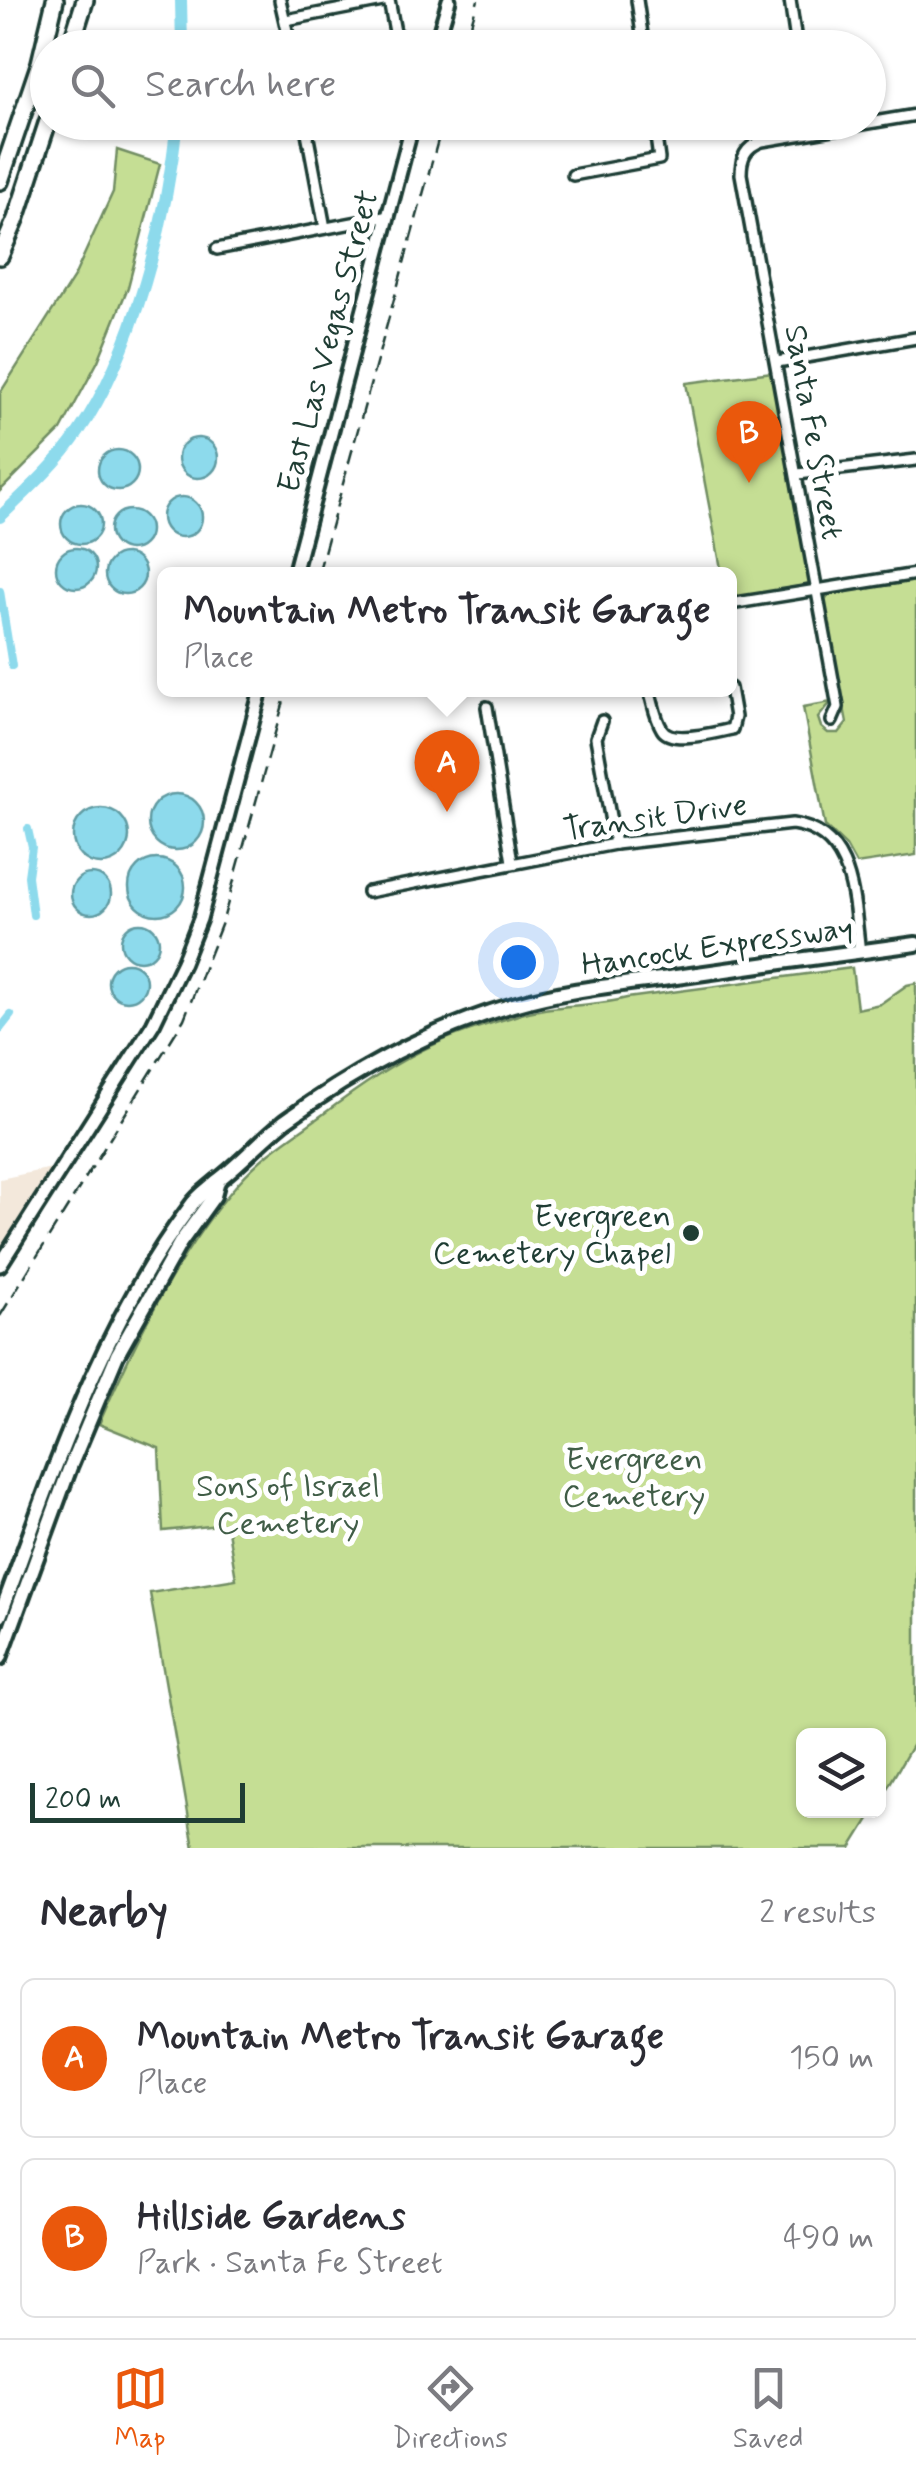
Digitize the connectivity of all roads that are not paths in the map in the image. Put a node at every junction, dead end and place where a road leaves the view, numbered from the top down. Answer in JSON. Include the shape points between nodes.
{"nodes":[{"id":1,"x":47,"y":0,"type":"edge"},
{"id":2,"x":56,"y":0,"type":"edge"},
{"id":3,"x":77,"y":0,"type":"edge"},
{"id":4,"x":85,"y":0,"type":"edge"},
{"id":5,"x":280,"y":0,"type":"edge"},
{"id":6,"x":388,"y":0,"type":"edge"},
{"id":7,"x":448,"y":0,"type":"edge"},
{"id":8,"x":637,"y":0,"type":"edge"},
{"id":9,"x":790,"y":0,"type":"edge"},
{"id":10,"x":286,"y":20,"type":"junction"},
{"id":11,"x":40,"y":30,"type":"edge"},
{"id":12,"x":47,"y":30,"type":"edge"},
{"id":13,"x":72,"y":30,"type":"edge"},
{"id":14,"x":75,"y":30,"type":"edge"},
{"id":15,"x":288,"y":30,"type":"edge"},
{"id":16,"x":394,"y":30,"type":"edge"},
{"id":17,"x":440,"y":30,"type":"edge"},
{"id":18,"x":641,"y":30,"type":"edge"},
{"id":19,"x":794,"y":30,"type":"edge"},
{"id":20,"x":30,"y":76,"type":"edge"},
{"id":21,"x":30,"y":91,"type":"edge"},
{"id":22,"x":916,"y":115,"type":"edge"},
{"id":23,"x":886,"y":119,"type":"edge"},
{"id":24,"x":42,"y":140,"type":"edge"},
{"id":25,"x":308,"y":140,"type":"edge"},
{"id":26,"x":409,"y":140,"type":"edge"},
{"id":27,"x":656,"y":140,"type":"edge"},
{"id":28,"x":769,"y":140,"type":"edge"},
{"id":29,"x":15,"y":144,"type":"junction"},
{"id":30,"x":573,"y":174,"type":"dead end"},
{"id":31,"x":0,"y":181,"type":"edge"},
{"id":32,"x":389,"y":216,"type":"junction"},
{"id":33,"x":325,"y":228,"type":"junction"},
{"id":34,"x":217,"y":249,"type":"dead end"},
{"id":35,"x":0,"y":256,"type":"edge"},
{"id":36,"x":916,"y":338,"type":"edge"},
{"id":37,"x":777,"y":362,"type":"junction"},
{"id":38,"x":916,"y":460,"type":"edge"},
{"id":39,"x":798,"y":474,"type":"junction"},
{"id":40,"x":296,"y":567,"type":"edge"},
{"id":41,"x":916,"y":574,"type":"edge"},
{"id":42,"x":818,"y":590,"type":"junction"},
{"id":43,"x":737,"y":603,"type":"edge"},
{"id":44,"x":260,"y":697,"type":"edge"},
{"id":45,"x":651,"y":697,"type":"edge"},
{"id":46,"x":731,"y":697,"type":"edge"},
{"id":47,"x":487,"y":707,"type":"dead end"},
{"id":48,"x":602,"y":721,"type":"dead end"},
{"id":49,"x":832,"y":721,"type":"dead end"},
{"id":50,"x":616,"y":844,"type":"junction"},
{"id":51,"x":512,"y":862,"type":"junction"},
{"id":52,"x":368,"y":892,"type":"dead end"},
{"id":53,"x":916,"y":944,"type":"edge"},
{"id":54,"x":860,"y":952,"type":"junction"},
{"id":55,"x":218,"y":1181,"type":"junction"},
{"id":56,"x":0,"y":1265,"type":"edge"},
{"id":57,"x":0,"y":1616,"type":"edge"},
{"id":58,"x":0,"y":1658,"type":"edge"}],
"edges":[{"from":1,"to":11,"type":"highway"},
{"from":2,"to":12,"type":"highway"},
{"from":3,"to":13,"type":"highway"},
{"from":4,"to":14,"type":"highway"},
{"from":5,"to":10,"type":"street"},
{"from":6,"to":10,"type":"street"},
{"from":6,"to":16,"type":"street"},
{"from":7,"to":17,"type":"street"},
{"from":8,"to":18,"type":"street"},
{"from":9,"to":19,"type":"street"},
{"from":10,"to":15,"type":"street"},
{"from":20,"to":29,"type":"highway"},
{"from":21,"to":29,"type":"highway"},
{"from":22,"to":23,"type":"street"},
{"from":24,"to":35,"type":"highway"},
{"from":25,"to":33,"type":"street"},
{"from":26,"to":32,"type":"street","name":"East Las Vegas Street"},
{"from":27,"to":30,"type":"street","via":[[659,159]]},
{"from":28,"to":37,"type":"street","name":"Santa Fe Street","via":[[745,152],[741,174]]},
{"from":29,"to":31,"type":"highway"},
{"from":32,"to":33,"type":"street"},
{"from":32,"to":40,"type":"street","name":"East Las Vegas Street"},
{"from":33,"to":34,"type":"street"},
{"from":36,"to":37,"type":"street"},
{"from":37,"to":39,"type":"street","name":"Santa Fe Street"},
{"from":38,"to":39,"type":"street"},
{"from":39,"to":42,"type":"street","name":"Santa Fe Street"},
{"from":41,"to":42,"type":"street"},
{"from":42,"to":43,"type":"street"},
{"from":42,"to":49,"type":"street","name":"Santa Fe Street","via":[[838,707]]},
{"from":44,"to":56,"type":"street","via":[[183,962],[153,1024]]},
{"from":45,"to":46,"type":"street","via":[[662,730],[682,737],[732,729]]},
{"from":47,"to":51,"type":"street"},
{"from":48,"to":50,"type":"street","via":[[596,738]]},
{"from":50,"to":51,"type":"street","name":"Transit Drive"},
{"from":50,"to":54,"type":"street","name":"Transit Drive","via":[[780,824],[815,830],[847,866]]},
{"from":51,"to":52,"type":"street","name":"Transit Drive"},
{"from":53,"to":54,"type":"main road","name":"Hancock Expressway"},
{"from":54,"to":55,"type":"main road","name":"Hancock Expressway","via":[[583,990],[442,1030],[326,1092]]},
{"from":55,"to":57,"type":"main road","name":"Hancock Expressway","via":[[202,1191],[169,1236],[105,1349]]},
{"from":55,"to":58,"type":"main road","name":"Hancock Expressway","via":[[117,1354]]}]}
